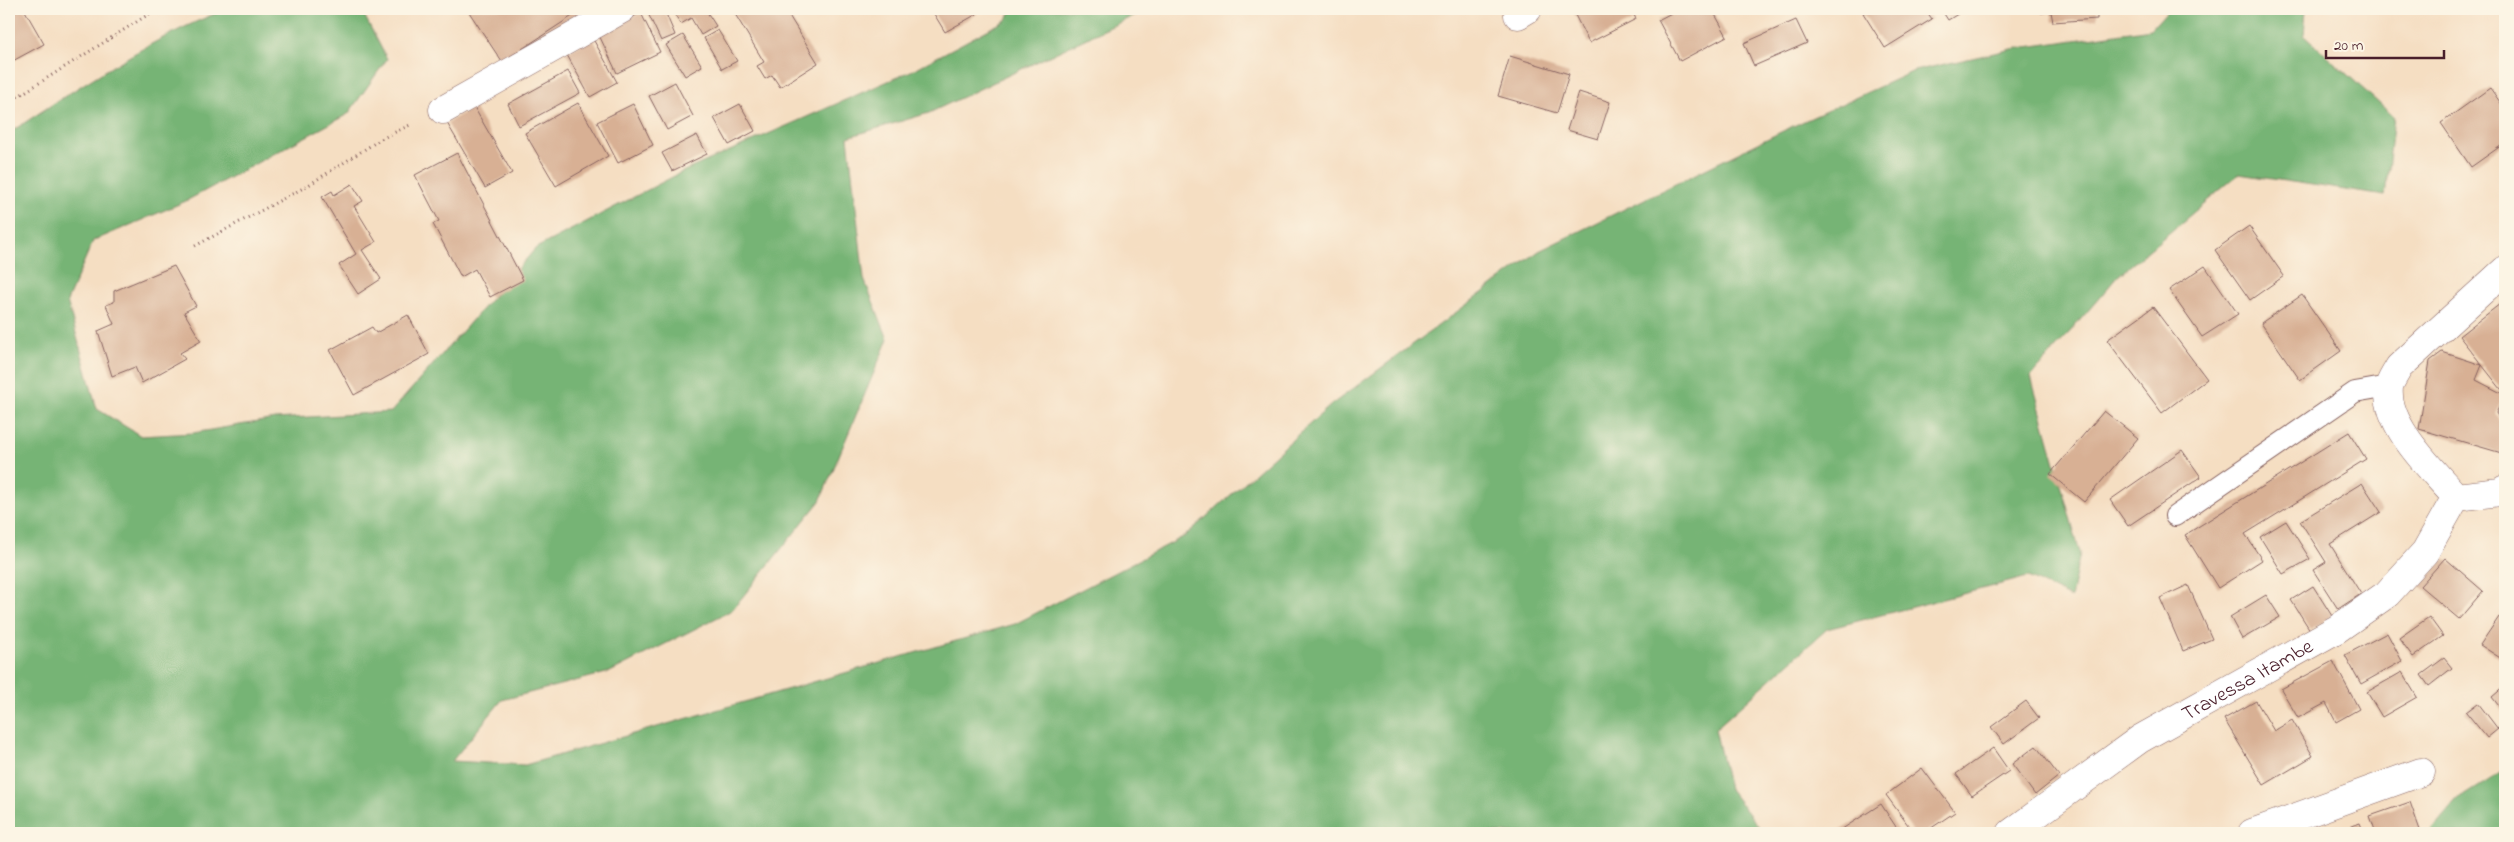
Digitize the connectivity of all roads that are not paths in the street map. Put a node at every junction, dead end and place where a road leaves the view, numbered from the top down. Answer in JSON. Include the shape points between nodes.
{"nodes":[{"id":1,"x":622,"y":9,"type":"edge"},
{"id":2,"x":444,"y":110,"type":"road end"},
{"id":3,"x":2505,"y":270,"type":"edge"},
{"id":4,"x":2389,"y":386,"type":"junction"},
{"id":5,"x":2505,"y":489,"type":"edge"},
{"id":6,"x":2456,"y":497,"type":"junction"},
{"id":7,"x":2175,"y":516,"type":"dead end"},
{"id":8,"x":2421,"y":772,"type":"dead end"},
{"id":9,"x":2297,"y":825,"type":"edge"},
{"id":10,"x":2011,"y":833,"type":"edge"},
{"id":11,"x":2252,"y":833,"type":"edge"}],
"edges":[{"from":1,"to":2,"type":"street"},
{"from":3,"to":4,"type":"street","via":[[2399,367]]},
{"from":4,"to":6,"type":"street","via":[[2391,409],[2407,440]]},
{"from":4,"to":7,"type":"lane","via":[[2355,392]]},
{"from":5,"to":6,"type":"street"},
{"from":6,"to":10,"type":"street","name":"Travessa Itambe","via":[[2425,552],[2387,594],[2337,629],[2140,739]]},
{"from":8,"to":9,"type":"street"},
{"from":9,"to":11,"type":"street"}]}
